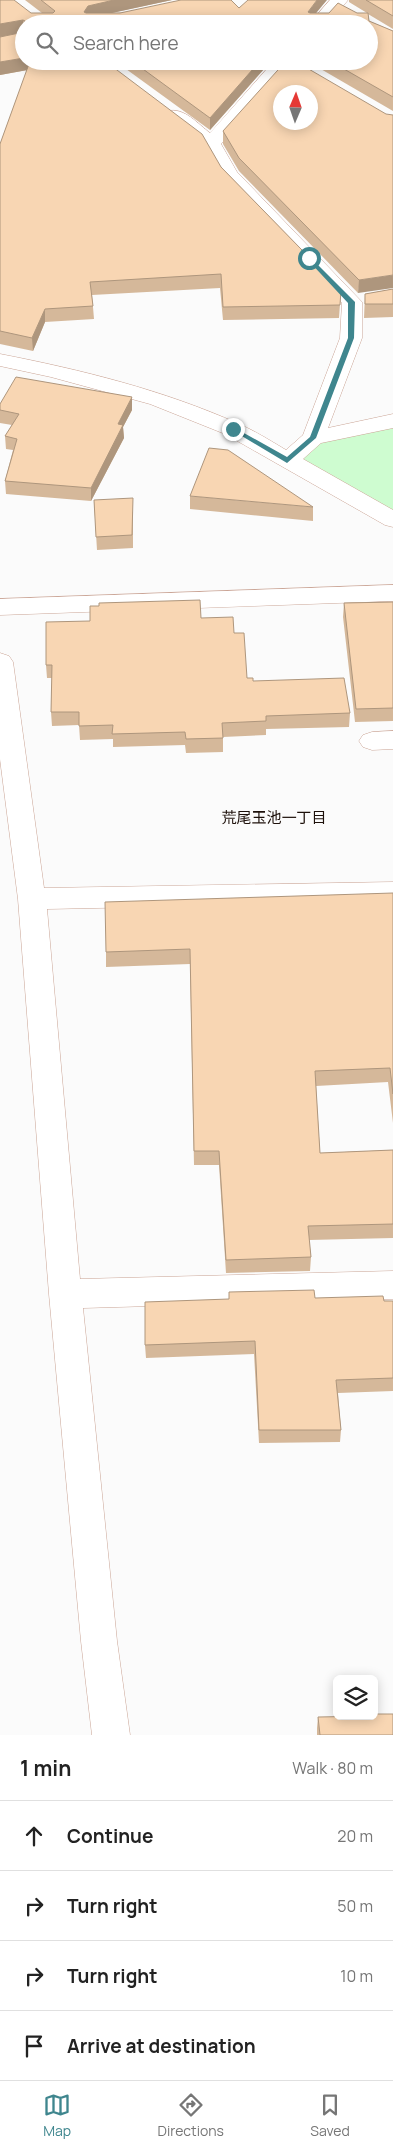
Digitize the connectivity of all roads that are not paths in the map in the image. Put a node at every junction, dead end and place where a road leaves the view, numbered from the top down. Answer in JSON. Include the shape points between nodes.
{"nodes":[{"id":1,"x":337,"y":2,"type":"edge"},
{"id":2,"x":352,"y":14,"type":"edge"},
{"id":3,"x":326,"y":15,"type":"edge"},
{"id":4,"x":283,"y":70,"type":"edge"},
{"id":5,"x":159,"y":104,"type":"edge"},
{"id":6,"x":211,"y":143,"type":"junction"},
{"id":7,"x":0,"y":360,"type":"edge"},
{"id":8,"x":393,"y":421,"type":"edge"},
{"id":9,"x":313,"y":438,"type":"junction"},
{"id":10,"x":287,"y":461,"type":"junction"},
{"id":11,"x":393,"y":520,"type":"edge"},
{"id":12,"x":393,"y":593,"type":"edge"},
{"id":13,"x":0,"y":607,"type":"edge"},
{"id":14,"x":0,"y":662,"type":"edge"},
{"id":15,"x":393,"y":892,"type":"edge"},
{"id":16,"x":32,"y":899,"type":"junction"},
{"id":17,"x":393,"y":1285,"type":"edge"},
{"id":18,"x":66,"y":1294,"type":"junction"},
{"id":19,"x":111,"y":1735,"type":"edge"}],
"edges":[{"from":1,"to":2,"type":"street"},
{"from":1,"to":3,"type":"street"},
{"from":4,"to":6,"type":"street"},
{"from":5,"to":6,"type":"street"},
{"from":6,"to":9,"type":"street","via":[[229,175],[360,301],[351,338]]},
{"from":7,"to":10,"type":"street","via":[[158,399],[233,429]]},
{"from":8,"to":9,"type":"street"},
{"from":9,"to":10,"type":"street"},
{"from":10,"to":11,"type":"street"},
{"from":12,"to":13,"type":"street"},
{"from":14,"to":16,"type":"street"},
{"from":15,"to":16,"type":"street"},
{"from":16,"to":18,"type":"street"},
{"from":17,"to":18,"type":"street"},
{"from":18,"to":19,"type":"street"}]}
